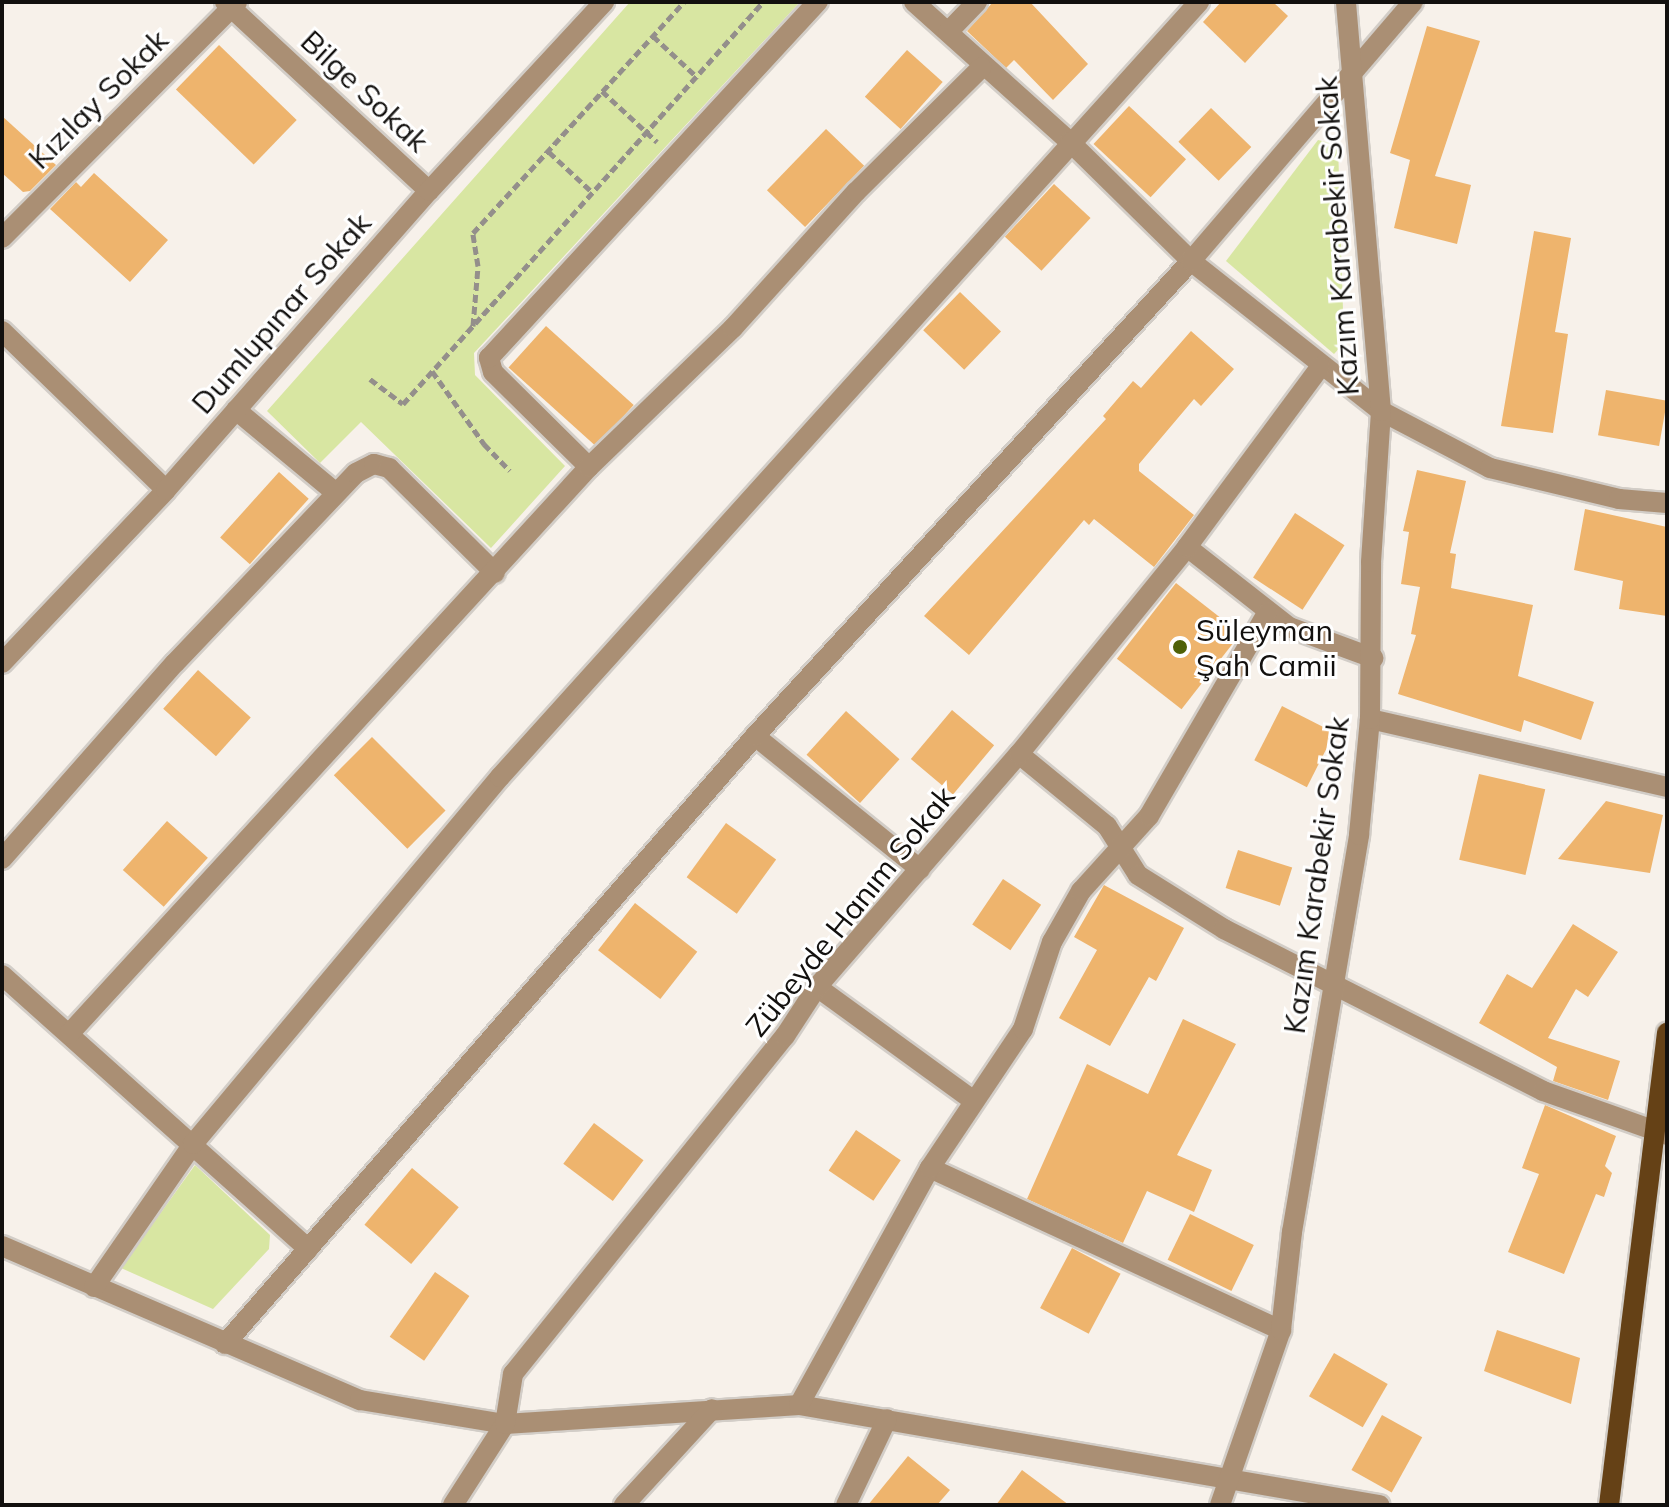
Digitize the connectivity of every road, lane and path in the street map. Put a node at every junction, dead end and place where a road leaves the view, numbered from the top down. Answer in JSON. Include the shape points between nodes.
{"nodes":[{"id":1,"x":604,"y":2,"type":"edge"},
{"id":2,"x":684,"y":2,"type":"edge"},
{"id":3,"x":763,"y":2,"type":"edge"},
{"id":4,"x":818,"y":2,"type":"edge"},
{"id":5,"x":914,"y":2,"type":"edge"},
{"id":6,"x":977,"y":2,"type":"edge"},
{"id":7,"x":1199,"y":2,"type":"edge"},
{"id":8,"x":1346,"y":2,"type":"edge"},
{"id":9,"x":1413,"y":2,"type":"edge"},
{"id":10,"x":231,"y":4,"type":"edge"},
{"id":11,"x":948,"y":32,"type":"junction"},
{"id":12,"x":653,"y":36,"type":"junction"},
{"id":13,"x":1354,"y":65,"type":"junction"},
{"id":14,"x":982,"y":67,"type":"junction"},
{"id":15,"x":697,"y":77,"type":"junction"},
{"id":16,"x":602,"y":91,"type":"junction"},
{"id":17,"x":648,"y":132,"type":"junction"},
{"id":18,"x":1070,"y":142,"type":"junction"},
{"id":19,"x":549,"y":152,"type":"junction"},
{"id":20,"x":676,"y":159,"type":"junction"},
{"id":21,"x":429,"y":191,"type":"junction"},
{"id":22,"x":592,"y":192,"type":"junction"},
{"id":23,"x":2,"y":238,"type":"edge"},
{"id":24,"x":1191,"y":261,"type":"junction"},
{"id":25,"x":473,"y":326,"type":"junction"},
{"id":26,"x":2,"y":331,"type":"edge"},
{"id":27,"x":1320,"y":367,"type":"junction"},
{"id":28,"x":432,"y":371,"type":"junction"},
{"id":29,"x":370,"y":379,"type":"dead end"},
{"id":30,"x":236,"y":410,"type":"junction"},
{"id":31,"x":1381,"y":411,"type":"junction"},
{"id":32,"x":589,"y":467,"type":"junction"},
{"id":33,"x":510,"y":471,"type":"dead end"},
{"id":34,"x":166,"y":490,"type":"junction"},
{"id":35,"x":336,"y":493,"type":"junction"},
{"id":36,"x":1667,"y":503,"type":"edge"},
{"id":37,"x":1187,"y":547,"type":"junction"},
{"id":38,"x":495,"y":573,"type":"junction"},
{"id":39,"x":1267,"y":613,"type":"junction"},
{"id":40,"x":1373,"y":658,"type":"junction"},
{"id":41,"x":2,"y":663,"type":"edge"},
{"id":42,"x":1370,"y":719,"type":"junction"},
{"id":43,"x":755,"y":736,"type":"junction"},
{"id":44,"x":1019,"y":754,"type":"junction"},
{"id":45,"x":1667,"y":787,"type":"edge"},
{"id":46,"x":1119,"y":848,"type":"junction"},
{"id":47,"x":2,"y":859,"type":"edge"},
{"id":48,"x":920,"y":869,"type":"junction"},
{"id":49,"x":2,"y":975,"type":"edge"},
{"id":50,"x":1332,"y":984,"type":"junction"},
{"id":51,"x":817,"y":987,"type":"junction"},
{"id":52,"x":1667,"y":1033,"type":"edge"},
{"id":53,"x":69,"y":1034,"type":"junction"},
{"id":54,"x":974,"y":1101,"type":"junction"},
{"id":55,"x":1659,"y":1134,"type":"edge"},
{"id":56,"x":193,"y":1144,"type":"junction"},
{"id":57,"x":930,"y":1168,"type":"junction"},
{"id":58,"x":2,"y":1246,"type":"edge"},
{"id":59,"x":308,"y":1249,"type":"junction"},
{"id":60,"x":94,"y":1287,"type":"junction"},
{"id":61,"x":1281,"y":1330,"type":"junction"},
{"id":62,"x":225,"y":1344,"type":"junction"},
{"id":63,"x":799,"y":1405,"type":"junction"},
{"id":64,"x":712,"y":1409,"type":"junction"},
{"id":65,"x":887,"y":1419,"type":"junction"},
{"id":66,"x":505,"y":1424,"type":"junction"},
{"id":67,"x":1232,"y":1478,"type":"junction"},
{"id":68,"x":453,"y":1505,"type":"edge"},
{"id":69,"x":624,"y":1505,"type":"edge"},
{"id":70,"x":846,"y":1505,"type":"edge"},
{"id":71,"x":1220,"y":1505,"type":"edge"},
{"id":72,"x":1379,"y":1505,"type":"edge"},
{"id":73,"x":1609,"y":1505,"type":"edge"}],
"edges":[{"from":1,"to":21,"type":"street","name":"Dumlupınar Sokak"},
{"from":2,"to":12,"type":"path"},
{"from":3,"to":15,"type":"path"},
{"from":4,"to":20,"type":"street"},
{"from":5,"to":11,"type":"street"},
{"from":6,"to":11,"type":"street"},
{"from":7,"to":18,"type":"street"},
{"from":8,"to":13,"type":"street","name":"Kazım Karabekir Sokak"},
{"from":9,"to":13,"type":"street"},
{"from":10,"to":21,"type":"street","name":"Bilge Sokak"},
{"from":10,"to":23,"type":"street","name":"Kızılay Sokak"},
{"from":11,"to":14,"type":"street"},
{"from":12,"to":15,"type":"path"},
{"from":12,"to":16,"type":"path"},
{"from":13,"to":24,"type":"street"},
{"from":13,"to":31,"type":"street","name":"Kazım Karabekir Sokak"},
{"from":14,"to":18,"type":"street"},
{"from":14,"to":32,"type":"street","via":[[856,192],[733,328]]},
{"from":15,"to":17,"type":"path"},
{"from":16,"to":17,"type":"path"},
{"from":16,"to":19,"type":"path"},
{"from":17,"to":20,"type":"path"},
{"from":17,"to":22,"type":"path"},
{"from":18,"to":24,"type":"street"},
{"from":18,"to":56,"type":"street","via":[[500,777]]},
{"from":19,"to":22,"type":"path"},
{"from":19,"to":25,"type":"path","via":[[473,233],[478,266]]},
{"from":20,"to":32,"type":"street","via":[[489,358],[493,372]]},
{"from":21,"to":30,"type":"street","name":"Dumlupınar Sokak"},
{"from":22,"to":25,"type":"path"},
{"from":24,"to":27,"type":"street"},
{"from":24,"to":43,"type":"street"},
{"from":25,"to":28,"type":"path"},
{"from":26,"to":34,"type":"street"},
{"from":27,"to":31,"type":"street"},
{"from":27,"to":37,"type":"street","name":"Zübeyde Hanım Sokak"},
{"from":28,"to":29,"type":"path","via":[[403,404]]},
{"from":28,"to":33,"type":"path"},
{"from":30,"to":34,"type":"street","name":"Dumlupınar Sokak"},
{"from":30,"to":35,"type":"street"},
{"from":31,"to":36,"type":"street","via":[[1490,468],[1619,499]]},
{"from":31,"to":40,"type":"street","name":"Kazım Karabekir Sokak","via":[[1371,562]]},
{"from":32,"to":38,"type":"street"},
{"from":34,"to":41,"type":"street","name":"Dumlupınar Sokak"},
{"from":35,"to":38,"type":"street","via":[[374,464],[389,468]]},
{"from":35,"to":47,"type":"street","via":[[175,663]]},
{"from":37,"to":39,"type":"street"},
{"from":37,"to":44,"type":"street","name":"Zübeyde Hanım Sokak"},
{"from":38,"to":53,"type":"street"},
{"from":39,"to":40,"type":"street","via":[[1289,627]]},
{"from":39,"to":46,"type":"street","via":[[1149,816]]},
{"from":40,"to":42,"type":"street","name":"Kazım Karabekir Sokak"},
{"from":42,"to":45,"type":"street"},
{"from":42,"to":50,"type":"street","name":"Kazım Karabekir Sokak","via":[[1359,835]]},
{"from":43,"to":48,"type":"street"},
{"from":43,"to":59,"type":"street"},
{"from":44,"to":46,"type":"street","via":[[1107,826]]},
{"from":44,"to":48,"type":"street","name":"Zübeyde Hanım Sokak"},
{"from":46,"to":50,"type":"street","via":[[1138,875],[1224,929]]},
{"from":46,"to":54,"type":"street","via":[[1081,891],[1052,942],[1023,1029]]},
{"from":48,"to":51,"type":"street","name":"Zübeyde Hanım Sokak"},
{"from":49,"to":53,"type":"street"},
{"from":50,"to":55,"type":"street","via":[[1543,1091]]},
{"from":50,"to":61,"type":"street","name":"Kazım Karabekir Sokak"},
{"from":51,"to":54,"type":"street"},
{"from":51,"to":66,"type":"street","name":"Zübeyde Hanım Sokak","via":[[785,1036],[513,1374]]},
{"from":52,"to":55,"type":"main road"},
{"from":53,"to":56,"type":"street"},
{"from":54,"to":57,"type":"street"},
{"from":55,"to":73,"type":"main road"},
{"from":56,"to":59,"type":"street"},
{"from":56,"to":60,"type":"street"},
{"from":57,"to":61,"type":"street"},
{"from":57,"to":63,"type":"street"},
{"from":58,"to":60,"type":"street"},
{"from":59,"to":62,"type":"street"},
{"from":60,"to":62,"type":"street"},
{"from":61,"to":67,"type":"street","name":"Kazım Karabekir Sokak"},
{"from":62,"to":66,"type":"street","via":[[360,1400]]},
{"from":63,"to":64,"type":"street"},
{"from":63,"to":65,"type":"street"},
{"from":64,"to":66,"type":"street"},
{"from":64,"to":69,"type":"street"},
{"from":65,"to":67,"type":"street"},
{"from":65,"to":70,"type":"street"},
{"from":66,"to":68,"type":"street","name":"Zübeyde Hanım Sokak"},
{"from":67,"to":71,"type":"street","name":"Kazım Karabekir Sokak"},
{"from":67,"to":72,"type":"street"}]}
